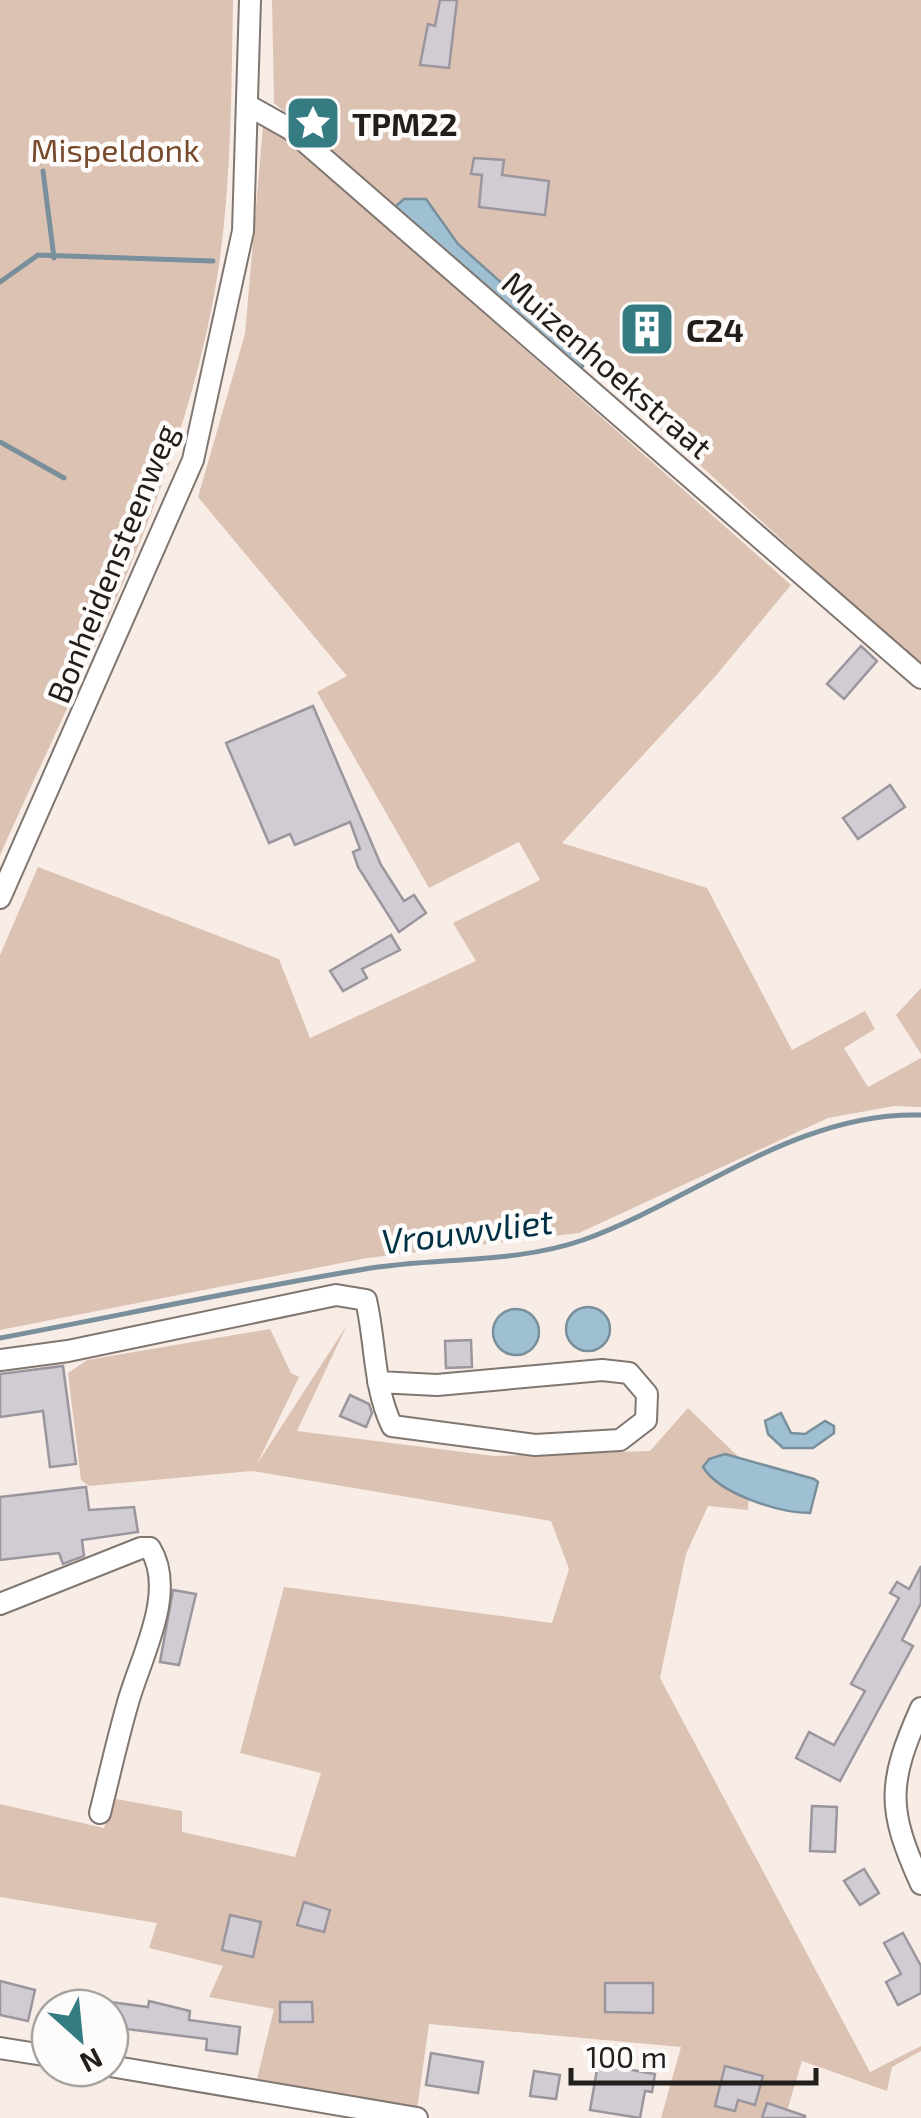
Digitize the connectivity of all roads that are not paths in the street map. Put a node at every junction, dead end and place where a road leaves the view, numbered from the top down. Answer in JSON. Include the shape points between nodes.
{"nodes":[{"id":1,"x":250,"y":0,"type":"edge"},
{"id":2,"x":249,"y":106,"type":"junction"},
{"id":3,"x":921,"y":678,"type":"edge"},
{"id":4,"x":0,"y":898,"type":"edge"},
{"id":5,"x":0,"y":1360,"type":"edge"},
{"id":6,"x":378,"y":1382,"type":"junction"},
{"id":7,"x":0,"y":1604,"type":"edge"},
{"id":8,"x":921,"y":1708,"type":"edge"},
{"id":9,"x":100,"y":1813,"type":"dead end"},
{"id":10,"x":921,"y":1884,"type":"edge"},
{"id":11,"x":0,"y":2048,"type":"edge"},
{"id":12,"x":30,"y":2053,"type":"edge"},
{"id":13,"x":130,"y":2069,"type":"edge"},
{"id":14,"x":417,"y":2118,"type":"edge"}],
"edges":[{"from":1,"to":2,"type":"street","name":"Bonheidensteenweg"},
{"from":2,"to":3,"type":"street","name":"Muizenhoekstraat","via":[[290,129]]},
{"from":2,"to":4,"type":"street","name":"Bonheidensteenweg","via":[[244,231],[193,460]]},
{"from":5,"to":6,"type":"street","via":[[336,1295],[366,1300]]},
{"from":6,"to":6,"type":"street","via":[[392,1426],[467,1438],[535,1445],[620,1440],[646,1420],[646,1394],[630,1372],[437,1385]]},
{"from":7,"to":9,"type":"street","via":[[141,1548],[150,1548],[160,1564],[146,1656]]},
{"from":8,"to":10,"type":"street","via":[[900,1754],[894,1791],[896,1830]]},
{"from":11,"to":12,"type":"street"},
{"from":13,"to":14,"type":"street"}]}
